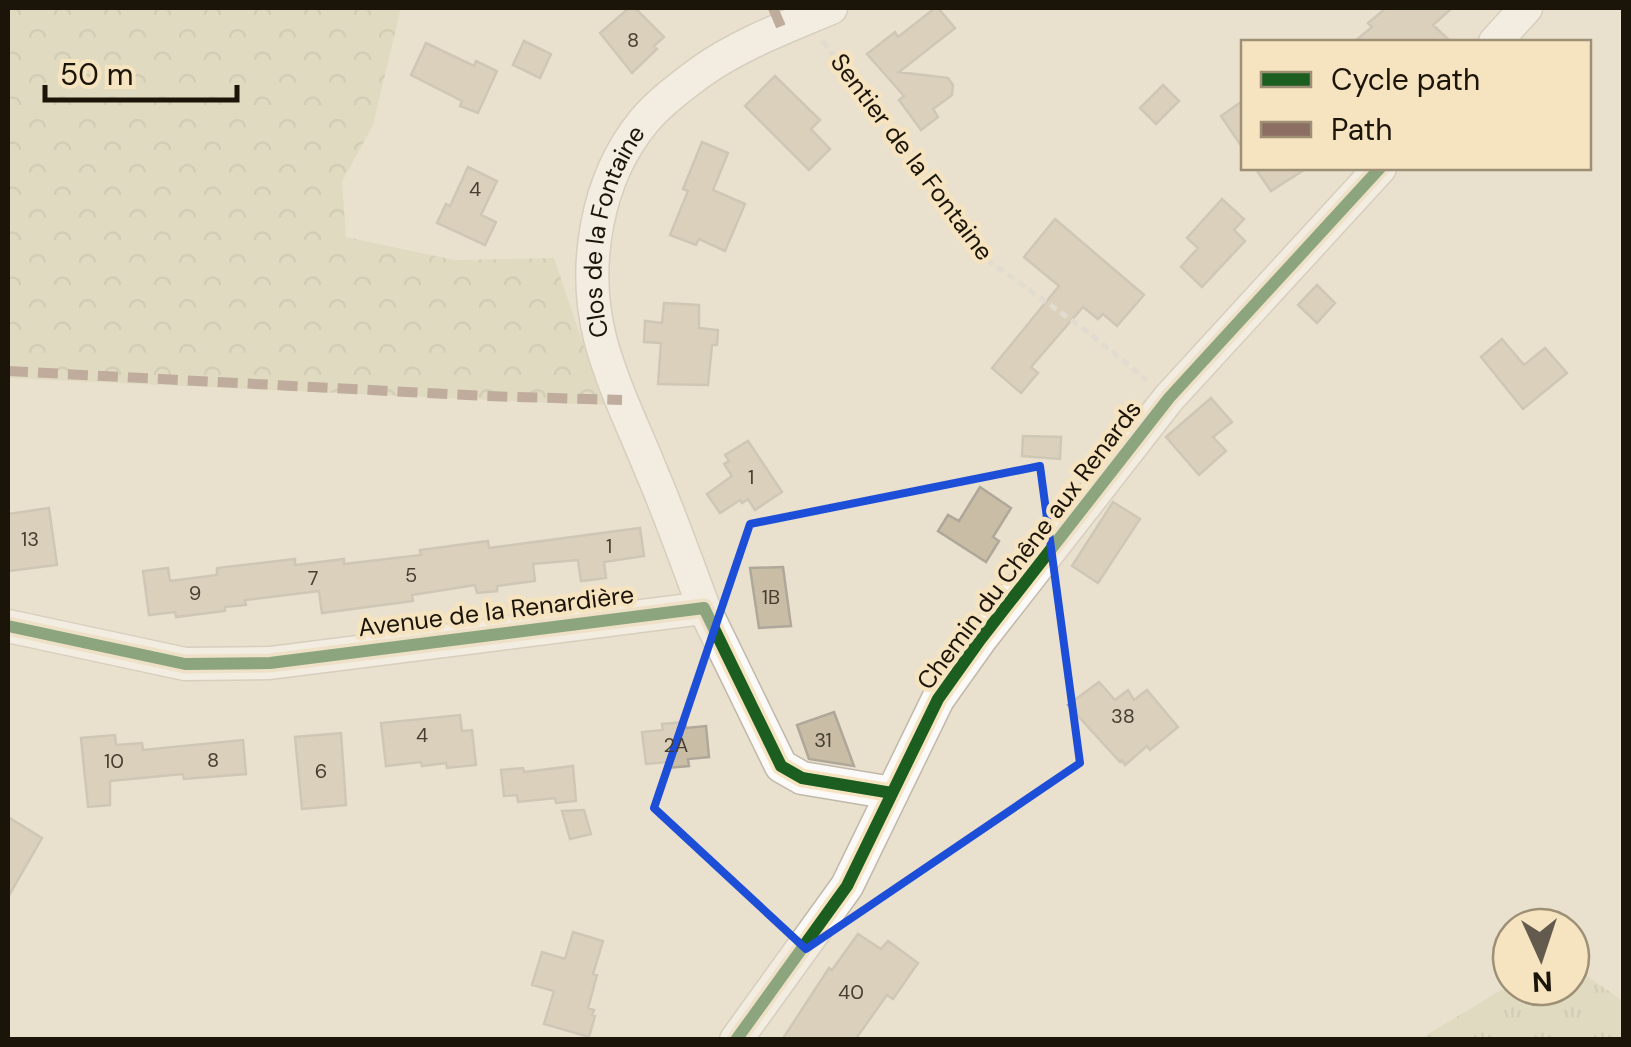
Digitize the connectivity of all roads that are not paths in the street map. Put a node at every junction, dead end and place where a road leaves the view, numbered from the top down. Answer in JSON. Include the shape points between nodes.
{"nodes":[{"id":1,"x":1526,"y":8,"type":"edge"},
{"id":2,"x":818,"y":13,"type":"edge"},
{"id":3,"x":1497,"y":40,"type":"edge"},
{"id":4,"x":1378,"y":170,"type":"edge"},
{"id":5,"x":704,"y":608,"type":"junction"},
{"id":6,"x":8,"y":626,"type":"edge"},
{"id":7,"x":892,"y":793,"type":"junction"},
{"id":8,"x":736,"y":1040,"type":"edge"}],
"edges":[{"from":1,"to":3,"type":"street"},
{"from":2,"to":5,"type":"street","name":"Clos de la Fontaine","via":[[705,68],[644,121],[600,211],[593,292],[600,336]]},
{"from":4,"to":7,"type":"street","name":"Chemin du Chêne aux Renards","via":[[1169,398],[938,699]]},
{"from":5,"to":6,"type":"street","name":"Avenue de la Renardière","via":[[270,663],[185,664]]},
{"from":5,"to":7,"type":"street","via":[[781,766],[802,778]]},
{"from":7,"to":8,"type":"street","name":"Chemin du Chêne aux Renards","via":[[846,886]]}]}
